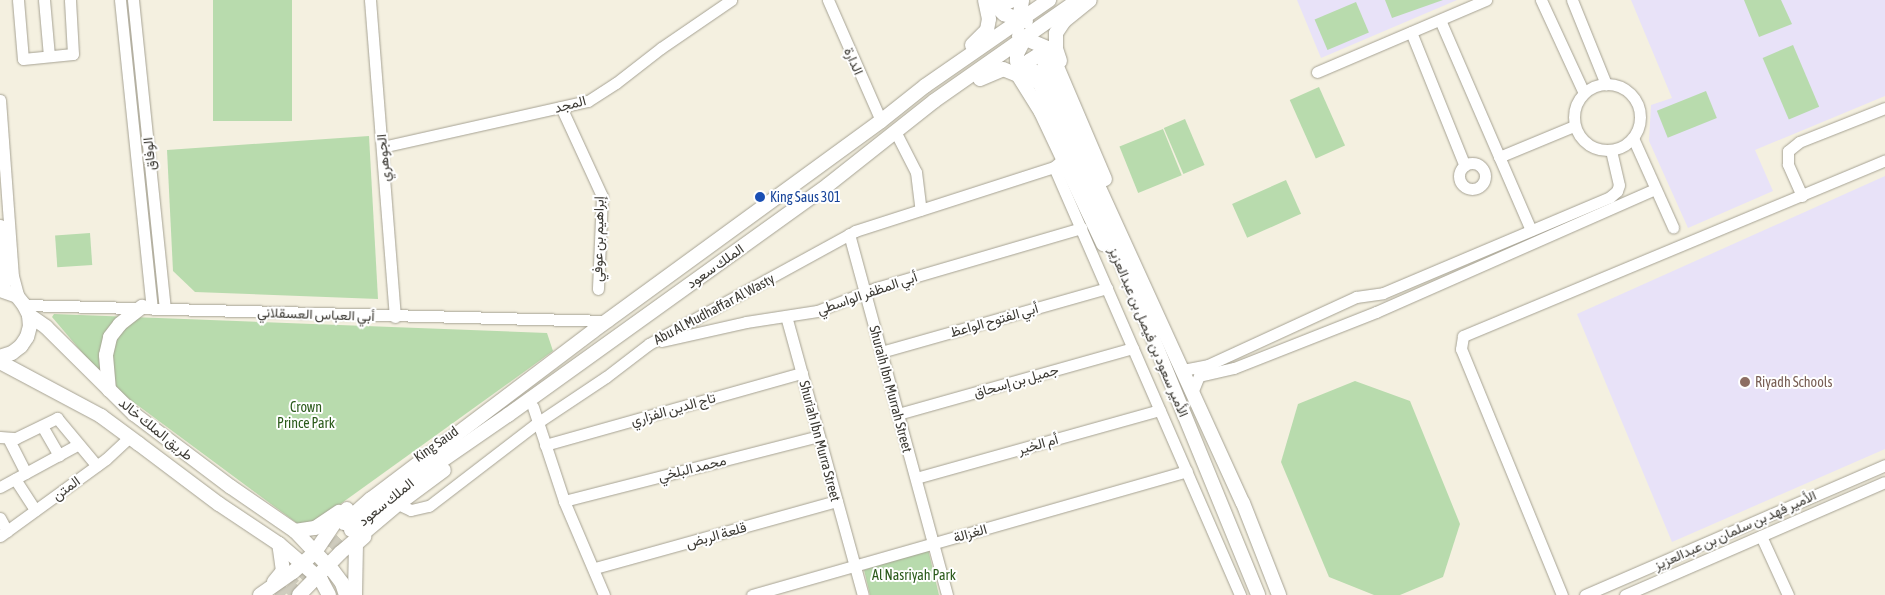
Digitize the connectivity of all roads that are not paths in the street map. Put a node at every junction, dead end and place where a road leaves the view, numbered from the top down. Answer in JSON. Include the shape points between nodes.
{"nodes":[{"id":1,"x":18,"y":0,"type":"edge"},
{"id":2,"x":44,"y":0,"type":"edge"},
{"id":3,"x":70,"y":0,"type":"edge"},
{"id":4,"x":120,"y":0,"type":"edge"},
{"id":5,"x":133,"y":0,"type":"edge"},
{"id":6,"x":370,"y":0,"type":"edge"},
{"id":7,"x":731,"y":0,"type":"edge"},
{"id":8,"x":828,"y":0,"type":"edge"},
{"id":9,"x":985,"y":0,"type":"edge"},
{"id":10,"x":990,"y":0,"type":"edge"},
{"id":11,"x":999,"y":0,"type":"edge"},
{"id":12,"x":1013,"y":0,"type":"edge"},
{"id":13,"x":1022,"y":0,"type":"edge"},
{"id":14,"x":1049,"y":0,"type":"edge"},
{"id":15,"x":1078,"y":0,"type":"edge"},
{"id":16,"x":1090,"y":0,"type":"edge"},
{"id":17,"x":1486,"y":0,"type":"edge"},
{"id":18,"x":1541,"y":0,"type":"edge"},
{"id":19,"x":1572,"y":0,"type":"edge"},
{"id":20,"x":1032,"y":19,"type":"junction"},
{"id":21,"x":1440,"y":20,"type":"junction"},
{"id":22,"x":1411,"y":32,"type":"junction"},
{"id":23,"x":999,"y":35,"type":"junction"},
{"id":24,"x":1020,"y":36,"type":"junction"},
{"id":25,"x":48,"y":56,"type":"junction"},
{"id":26,"x":1317,"y":72,"type":"dead end"},
{"id":27,"x":1606,"y":84,"type":"junction"},
{"id":28,"x":925,"y":86,"type":"junction"},
{"id":29,"x":1584,"y":93,"type":"junction"},
{"id":30,"x":1070,"y":98,"type":"junction"},
{"id":31,"x":0,"y":100,"type":"edge"},
{"id":32,"x":934,"y":101,"type":"junction"},
{"id":33,"x":561,"y":107,"type":"junction"},
{"id":34,"x":1885,"y":108,"type":"edge"},
{"id":35,"x":1041,"y":112,"type":"junction"},
{"id":36,"x":881,"y":121,"type":"junction"},
{"id":37,"x":1574,"y":126,"type":"junction"},
{"id":38,"x":896,"y":134,"type":"junction"},
{"id":39,"x":1633,"y":138,"type":"junction"},
{"id":40,"x":382,"y":148,"type":"junction"},
{"id":41,"x":1611,"y":151,"type":"junction"},
{"id":42,"x":1499,"y":157,"type":"junction"},
{"id":43,"x":1885,"y":160,"type":"edge"},
{"id":44,"x":1058,"y":164,"type":"junction"},
{"id":45,"x":1465,"y":166,"type":"dead end"},
{"id":46,"x":1655,"y":189,"type":"junction"},
{"id":47,"x":1802,"y":196,"type":"junction"},
{"id":48,"x":921,"y":210,"type":"junction"},
{"id":49,"x":0,"y":225,"type":"edge"},
{"id":50,"x":1673,"y":227,"type":"dead end"},
{"id":51,"x":1081,"y":228,"type":"junction"},
{"id":52,"x":1531,"y":230,"type":"junction"},
{"id":53,"x":849,"y":234,"type":"junction"},
{"id":54,"x":1107,"y":288,"type":"junction"},
{"id":55,"x":2,"y":290,"type":"edge"},
{"id":56,"x":598,"y":290,"type":"dead end"},
{"id":57,"x":865,"y":293,"type":"junction"},
{"id":58,"x":24,"y":306,"type":"junction"},
{"id":59,"x":147,"y":307,"type":"junction"},
{"id":60,"x":165,"y":308,"type":"junction"},
{"id":61,"x":786,"y":316,"type":"junction"},
{"id":62,"x":396,"y":317,"type":"junction"},
{"id":63,"x":608,"y":321,"type":"junction"},
{"id":64,"x":593,"y":332,"type":"junction"},
{"id":65,"x":649,"y":344,"type":"junction"},
{"id":66,"x":1133,"y":348,"type":"junction"},
{"id":67,"x":881,"y":352,"type":"junction"},
{"id":68,"x":590,"y":355,"type":"junction"},
{"id":69,"x":0,"y":356,"type":"edge"},
{"id":70,"x":0,"y":362,"type":"edge"},
{"id":71,"x":802,"y":373,"type":"junction"},
{"id":72,"x":1184,"y":374,"type":"junction"},
{"id":73,"x":1171,"y":384,"type":"junction"},
{"id":74,"x":109,"y":390,"type":"junction"},
{"id":75,"x":1192,"y":393,"type":"junction"},
{"id":76,"x":533,"y":407,"type":"junction"},
{"id":77,"x":1160,"y":410,"type":"junction"},
{"id":78,"x":898,"y":414,"type":"junction"},
{"id":79,"x":537,"y":423,"type":"junction"},
{"id":80,"x":42,"y":426,"type":"junction"},
{"id":81,"x":819,"y":436,"type":"junction"},
{"id":82,"x":4,"y":437,"type":"edge"},
{"id":83,"x":130,"y":437,"type":"junction"},
{"id":84,"x":545,"y":444,"type":"junction"},
{"id":85,"x":77,"y":445,"type":"junction"},
{"id":86,"x":59,"y":455,"type":"junction"},
{"id":87,"x":1885,"y":465,"type":"edge"},
{"id":88,"x":97,"y":466,"type":"junction"},
{"id":89,"x":1188,"y":471,"type":"junction"},
{"id":90,"x":26,"y":473,"type":"junction"},
{"id":91,"x":916,"y":478,"type":"junction"},
{"id":92,"x":15,"y":479,"type":"junction"},
{"id":93,"x":1885,"y":482,"type":"edge"},
{"id":94,"x":0,"y":487,"type":"edge"},
{"id":95,"x":564,"y":501,"type":"junction"},
{"id":96,"x":837,"y":501,"type":"junction"},
{"id":97,"x":354,"y":502,"type":"junction"},
{"id":98,"x":398,"y":504,"type":"junction"},
{"id":99,"x":35,"y":510,"type":"junction"},
{"id":100,"x":0,"y":518,"type":"edge"},
{"id":101,"x":295,"y":530,"type":"junction"},
{"id":102,"x":3,"y":533,"type":"edge"},
{"id":103,"x":1761,"y":536,"type":"junction"},
{"id":104,"x":934,"y":543,"type":"junction"},
{"id":105,"x":279,"y":544,"type":"junction"},
{"id":106,"x":1220,"y":549,"type":"junction"},
{"id":107,"x":315,"y":552,"type":"junction"},
{"id":108,"x":1240,"y":556,"type":"junction"},
{"id":109,"x":327,"y":565,"type":"junction"},
{"id":110,"x":855,"y":565,"type":"junction"},
{"id":111,"x":298,"y":568,"type":"junction"},
{"id":112,"x":595,"y":568,"type":"junction"},
{"id":113,"x":316,"y":576,"type":"junction"},
{"id":114,"x":1258,"y":592,"type":"edge"},
{"id":115,"x":261,"y":595,"type":"edge"},
{"id":116,"x":297,"y":595,"type":"edge"},
{"id":117,"x":329,"y":595,"type":"edge"},
{"id":118,"x":346,"y":595,"type":"edge"},
{"id":119,"x":355,"y":595,"type":"edge"},
{"id":120,"x":604,"y":595,"type":"edge"},
{"id":121,"x":752,"y":595,"type":"edge"},
{"id":122,"x":863,"y":595,"type":"edge"},
{"id":123,"x":947,"y":595,"type":"edge"},
{"id":124,"x":1240,"y":595,"type":"edge"},
{"id":125,"x":1279,"y":595,"type":"edge"},
{"id":126,"x":1562,"y":595,"type":"edge"},
{"id":127,"x":1585,"y":595,"type":"edge"},
{"id":128,"x":1625,"y":595,"type":"edge"},
{"id":129,"x":1788,"y":595,"type":"edge"}],
"edges":[{"from":1,"to":25,"type":"street","via":[[23,58]]},
{"from":2,"to":25,"type":"street"},
{"from":3,"to":25,"type":"street","via":[[73,54]]},
{"from":4,"to":59,"type":"street","name":"الوفاق"},
{"from":5,"to":60,"type":"street","name":"الوفاق"},
{"from":6,"to":40,"type":"street","name":"الجوهري"},
{"from":7,"to":33,"type":"street","name":"المجد","via":[[616,83],[588,100]]},
{"from":8,"to":36,"type":"street","name":"الدارة"},
{"from":9,"to":28,"type":"main road","via":[[989,19],[987,30]]},
{"from":10,"to":20,"type":"main road","via":[[997,10]]},
{"from":11,"to":12,"type":"main road","via":[[1006,3]]},
{"from":13,"to":20,"type":"main road"},
{"from":14,"to":20,"type":"main road","name":"الملك سعود"},
{"from":15,"to":20,"type":"main road","name":"الملك سعود"},
{"from":16,"to":30,"type":"main road","via":[[1064,21],[1056,33],[1056,49]]},
{"from":17,"to":21,"type":"street"},
{"from":18,"to":29,"type":"street"},
{"from":19,"to":27,"type":"street"},
{"from":20,"to":23,"type":"main road","name":"الملك سعود"},
{"from":20,"to":24,"type":"main road"},
{"from":20,"to":24,"type":"main road","name":"الملك سعود"},
{"from":21,"to":22,"type":"street"},
{"from":21,"to":42,"type":"street"},
{"from":22,"to":26,"type":"street"},
{"from":22,"to":45,"type":"street"},
{"from":23,"to":24,"type":"main road"},
{"from":23,"to":28,"type":"main road","name":"الملك سعود"},
{"from":24,"to":30,"type":"main road","via":[[1047,48]]},
{"from":24,"to":32,"type":"main road","name":"الملك سعود","via":[[1004,54]]},
{"from":24,"to":35,"type":"main road","via":[[1017,61]]},
{"from":27,"to":29,"type":"street","via":[[1594,86]]},
{"from":27,"to":39,"type":"street","via":[[1616,86],[1634,98],[1640,118]]},
{"from":28,"to":36,"type":"main road","name":"الملك سعود"},
{"from":29,"to":37,"type":"street","via":[[1576,103]]},
{"from":30,"to":35,"type":"main road","via":[[1048,60],[1037,56],[1029,61],[1027,70]]},
{"from":30,"to":72,"type":"main road","via":[[1165,314]]},
{"from":31,"to":58,"type":"street","via":[[13,276]]},
{"from":32,"to":35,"type":"main road","via":[[1003,69],[1018,75]]},
{"from":32,"to":38,"type":"main road","name":"الملك سعود"},
{"from":33,"to":40,"type":"street","name":"المجد"},
{"from":33,"to":56,"type":"street","name":"إبراهيم بن عوفي","via":[[602,196]]},
{"from":34,"to":47,"type":"street","via":[[1799,142],[1788,151],[1788,164]]},
{"from":35,"to":44,"type":"main road"},
{"from":36,"to":63,"type":"main road","name":"الملك سعود"},
{"from":37,"to":41,"type":"street","via":[[1588,146]]},
{"from":37,"to":42,"type":"street"},
{"from":38,"to":48,"type":"street","via":[[916,172]]},
{"from":38,"to":68,"type":"main road","name":"الملك سعود"},
{"from":39,"to":41,"type":"street"},
{"from":39,"to":46,"type":"street"},
{"from":40,"to":62,"type":"street","name":"الجوهري"},
{"from":41,"to":52,"type":"street","via":[[1620,185],[1618,191]]},
{"from":42,"to":52,"type":"street"},
{"from":43,"to":47,"type":"street"},
{"from":44,"to":48,"type":"street","name":"Abu Al Mudhaffar Al Wasty"},
{"from":44,"to":51,"type":"street"},
{"from":44,"to":73,"type":"main road","via":[[1096,227],[1158,364]]},
{"from":46,"to":50,"type":"street"},
{"from":46,"to":75,"type":"street","via":[[1376,312],[1234,368],[1199,376]]},
{"from":47,"to":126,"type":"street","via":[[1463,336],[1461,349]]},
{"from":48,"to":53,"type":"street","name":"Abu Al Mudhaffar Al Wasty"},
{"from":49,"to":55,"type":"street"},
{"from":51,"to":54,"type":"street"},
{"from":51,"to":57,"type":"street","name":"أبي المظفر الواسطي"},
{"from":52,"to":72,"type":"street","via":[[1383,293],[1356,297]]},
{"from":53,"to":57,"type":"street","name":"Shuraih Ibn Murrah Street"},
{"from":53,"to":65,"type":"street","name":"Abu Al Mudhaffar Al Wasty"},
{"from":54,"to":66,"type":"street"},
{"from":54,"to":67,"type":"street","name":"أبي الفتوح الواعظ"},
{"from":55,"to":58,"type":"main road","name":"طريق الملك خالد"},
{"from":57,"to":61,"type":"street","name":"أبي المظفر الواسطي","via":[[817,311]]},
{"from":57,"to":67,"type":"street","name":"Shuraih Ibn Murrah Street"},
{"from":58,"to":59,"type":"street","name":"أبي العباس العسقلاني"},
{"from":58,"to":69,"type":"main road","via":[[30,326],[27,337],[12,353]]},
{"from":58,"to":74,"type":"main road","name":"طريق الملك خالد"},
{"from":59,"to":60,"type":"street","name":"أبي العباس العسقلاني"},
{"from":59,"to":74,"type":"main road","via":[[120,324],[110,337],[106,362]]},
{"from":60,"to":62,"type":"street","name":"أبي العباس العسقلاني"},
{"from":61,"to":65,"type":"street","name":"أبي المظفر الواسطي"},
{"from":61,"to":71,"type":"street","name":"Shuriah Ibn Murra Street"},
{"from":62,"to":63,"type":"street","name":"أبي العباس العسقلاني"},
{"from":63,"to":64,"type":"main road","name":"الملك سعود"},
{"from":64,"to":68,"type":"main road","name":"الملك سعود","via":[[371,499],[348,527]]},
{"from":64,"to":97,"type":"main road","name":"King Saud"},
{"from":65,"to":79,"type":"street","name":"Abu Al Mudhaffar Al Wasty"},
{"from":66,"to":77,"type":"street"},
{"from":66,"to":78,"type":"street","name":"جميل بن إسحاق"},
{"from":67,"to":78,"type":"street","name":"Shuraih Ibn Murrah Street"},
{"from":68,"to":76,"type":"main road","name":"King Saud"},
{"from":70,"to":83,"type":"main road","name":"طريق الملك خالد","via":[[100,416]]},
{"from":71,"to":81,"type":"street","name":"Shuriah Ibn Murra Street"},
{"from":71,"to":84,"type":"street","name":"تاج الدين الفزاري"},
{"from":72,"to":73,"type":"main road","name":"الأمير سعود بن فيصل بن عبدالعزيز","via":[[1039,69]]},
{"from":72,"to":75,"type":"main road","name":"الأمير سعود بن فيصل بن عبدالعزيز"},
{"from":73,"to":108,"type":"main road","name":"الأمير سعود بن فيصل بن عبدالعزيز"},
{"from":74,"to":101,"type":"main road","name":"طريق الملك خالد","via":[[134,414],[201,465]]},
{"from":75,"to":125,"type":"main road","name":"الأمير سعود بن فيصل بن عبدالعزيز","via":[[1243,503]]},
{"from":76,"to":79,"type":"street"},
{"from":76,"to":98,"type":"main road","name":"King Saud"},
{"from":77,"to":89,"type":"street"},
{"from":77,"to":91,"type":"street","name":"أم الخير"},
{"from":78,"to":91,"type":"street","name":"Shuraih Ibn Murrah Street"},
{"from":79,"to":84,"type":"street"},
{"from":79,"to":98,"type":"street","name":"Abu Al Mudhaffar Al Wasty","via":[[430,506],[411,510]]},
{"from":80,"to":82,"type":"street","via":[[16,438]]},
{"from":80,"to":85,"type":"street","via":[[57,418]]},
{"from":80,"to":86,"type":"street"},
{"from":81,"to":95,"type":"street","name":"محمد البلخي"},
{"from":81,"to":96,"type":"street","name":"Shuriah Ibn Murra Street"},
{"from":82,"to":90,"type":"street"},
{"from":83,"to":88,"type":"street","name":"المتن"},
{"from":83,"to":105,"type":"main road","name":"طريق الملك خالد","via":[[219,504]]},
{"from":84,"to":95,"type":"street"},
{"from":85,"to":86,"type":"street"},
{"from":85,"to":88,"type":"street"},
{"from":86,"to":90,"type":"street"},
{"from":87,"to":127,"type":"street","name":"الأمير فهد بن سلمان بن عبدالعزيز"},
{"from":88,"to":99,"type":"street","name":"المتن"},
{"from":89,"to":104,"type":"street","name":"الغزالة"},
{"from":89,"to":106,"type":"street"},
{"from":90,"to":92,"type":"street"},
{"from":91,"to":104,"type":"street","name":"Shuraih Ibn Murrah Street"},
{"from":92,"to":94,"type":"street"},
{"from":92,"to":99,"type":"street"},
{"from":93,"to":103,"type":"street","name":"الأمير فهد بن سلمان بن عبدالعزيز"},
{"from":95,"to":112,"type":"street"},
{"from":96,"to":110,"type":"street","name":"Shuriah Ibn Murra Street"},
{"from":96,"to":112,"type":"street","name":"قلعة الربض"},
{"from":97,"to":98,"type":"main road","via":[[336,525],[339,539],[346,543]]},
{"from":97,"to":101,"type":"main road","via":[[315,528]]},
{"from":97,"to":107,"type":"main road","name":"King Saud","via":[[337,518]]},
{"from":98,"to":109,"type":"main road","name":"King Saud"},
{"from":98,"to":119,"type":"main road","via":[[356,544]]},
{"from":99,"to":102,"type":"street","name":"المتن"},
{"from":100,"to":102,"type":"street"},
{"from":101,"to":107,"type":"main road"},
{"from":103,"to":128,"type":"street","name":"الأمير فهد بن سلمان بن عبدالعزيز"},
{"from":103,"to":129,"type":"street"},
{"from":104,"to":110,"type":"street","name":"الغزالة"},
{"from":104,"to":123,"type":"street","name":"Shuraih Ibn Murrah Street"},
{"from":105,"to":111,"type":"main road"},
{"from":105,"to":115,"type":"main road","via":[[283,571]]},
{"from":106,"to":108,"type":"street"},
{"from":106,"to":124,"type":"street"},
{"from":107,"to":109,"type":"main road"},
{"from":107,"to":111,"type":"main road","name":"King Saud"},
{"from":108,"to":114,"type":"main road","name":"الأمير سعود بن فيصل بن عبدالعزيز"},
{"from":109,"to":113,"type":"main road","name":"King Saud"},
{"from":109,"to":118,"type":"main road","via":[[342,583]]},
{"from":110,"to":121,"type":"street","name":"الغزالة"},
{"from":110,"to":122,"type":"street","name":"Shuriah Ibn Murra Street"},
{"from":111,"to":113,"type":"main road"},
{"from":111,"to":115,"type":"main road","name":"King Saud"},
{"from":112,"to":120,"type":"street"},
{"from":113,"to":116,"type":"main road","name":"King Saud"},
{"from":113,"to":117,"type":"main road"},
{"from":115,"to":116,"type":"main road","via":[[284,582],[293,587]]}]}
